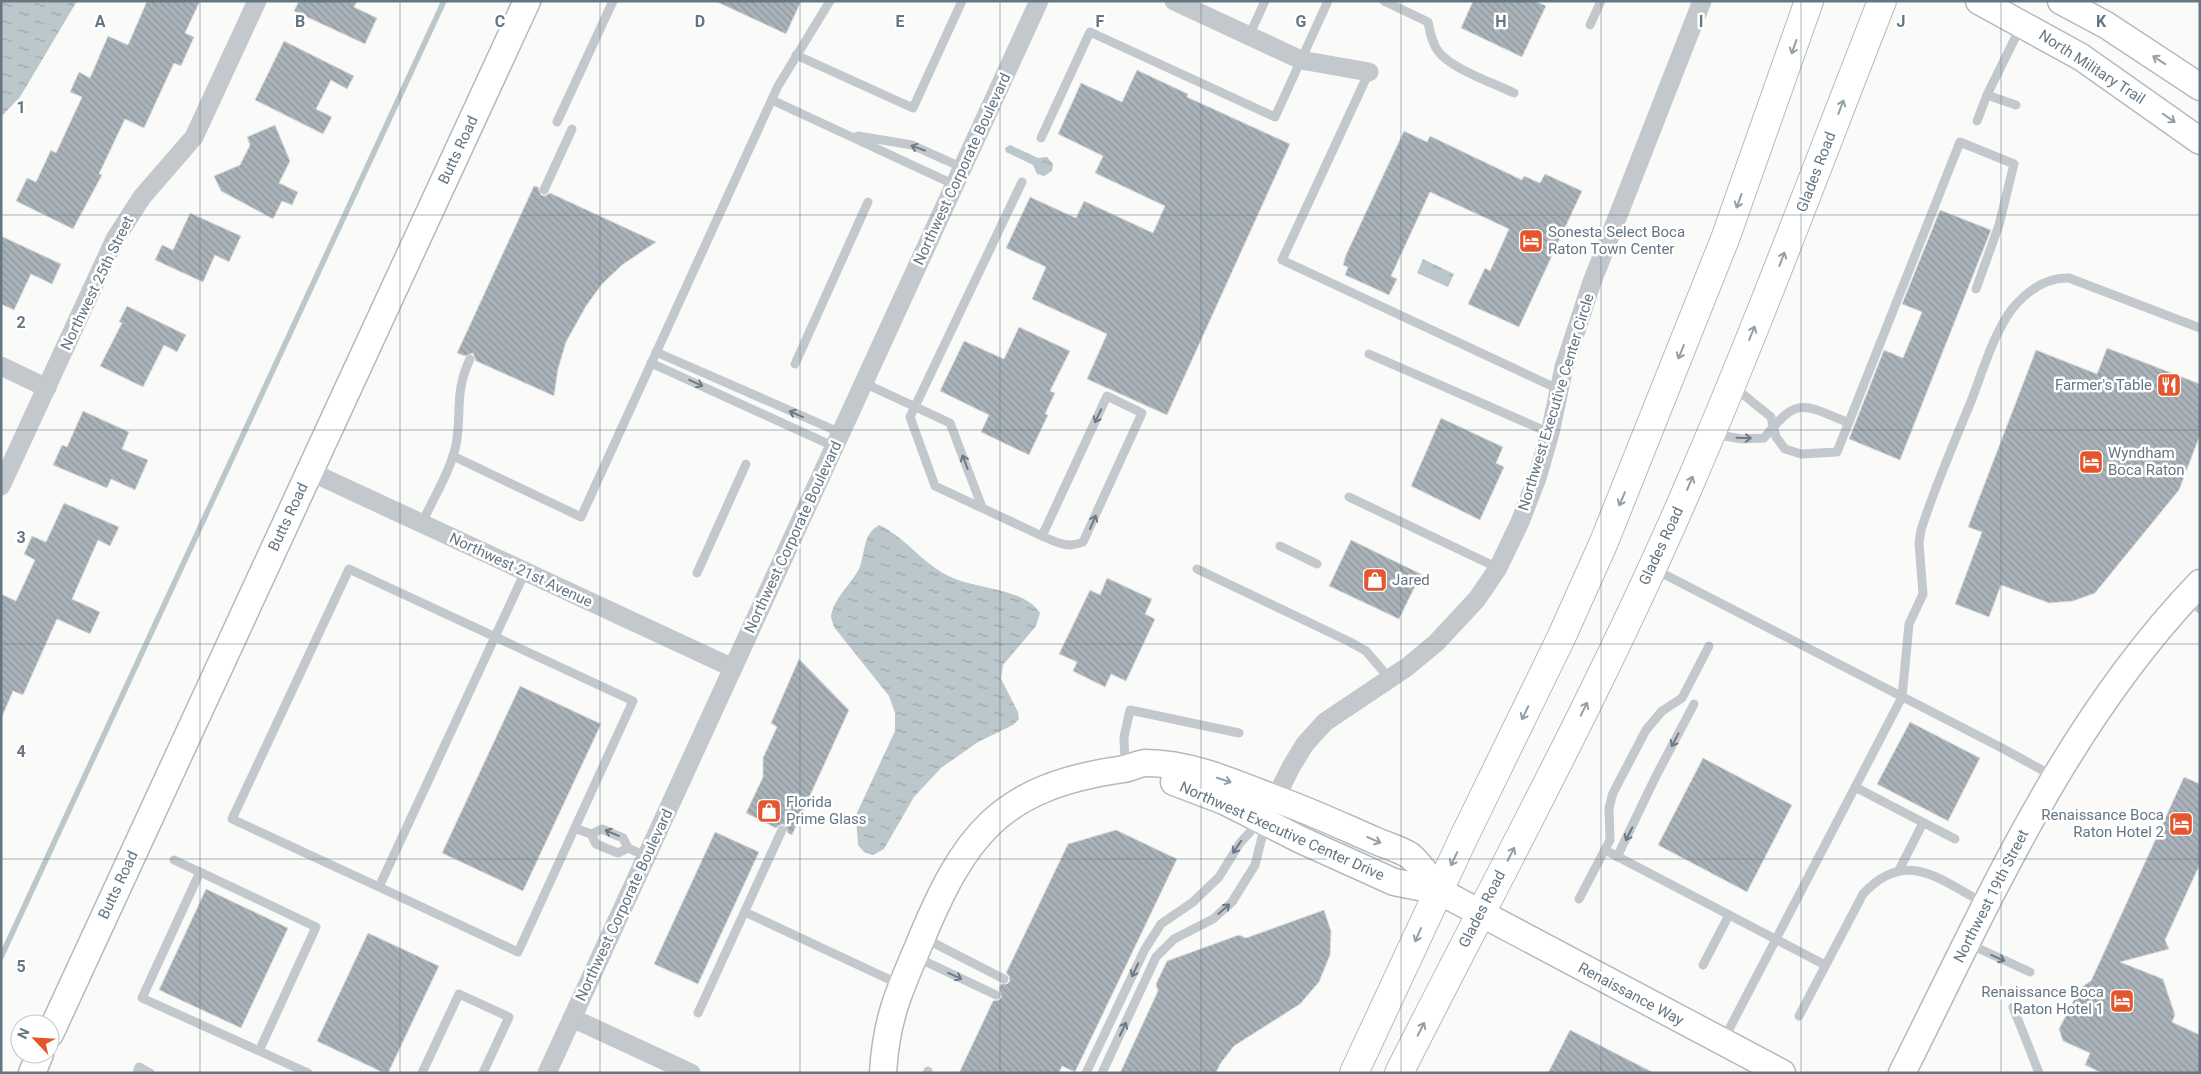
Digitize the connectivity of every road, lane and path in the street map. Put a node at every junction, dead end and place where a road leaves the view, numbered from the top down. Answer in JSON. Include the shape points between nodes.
{"nodes":[{"id":1,"x":257,"y":1,"type":"edge"},
{"id":2,"x":527,"y":1,"type":"edge"},
{"id":3,"x":613,"y":1,"type":"edge"},
{"id":4,"x":830,"y":1,"type":"edge"},
{"id":5,"x":962,"y":1,"type":"edge"},
{"id":6,"x":1039,"y":1,"type":"edge"},
{"id":7,"x":1174,"y":1,"type":"edge"},
{"id":8,"x":1265,"y":1,"type":"edge"},
{"id":9,"x":1328,"y":1,"type":"edge"},
{"id":10,"x":1384,"y":1,"type":"edge"},
{"id":11,"x":1601,"y":1,"type":"edge"},
{"id":12,"x":1702,"y":1,"type":"edge"},
{"id":13,"x":1809,"y":1,"type":"edge"},
{"id":14,"x":1979,"y":1,"type":"edge"},
{"id":15,"x":2061,"y":1,"type":"edge"},
{"id":16,"x":1880,"y":8,"type":"edge"},
{"id":17,"x":2022,"y":24,"type":"junction"},
{"id":18,"x":1590,"y":25,"type":"dead end"},
{"id":19,"x":1249,"y":36,"type":"junction"},
{"id":20,"x":796,"y":55,"type":"junction"},
{"id":21,"x":1301,"y":60,"type":"junction"},
{"id":22,"x":1369,"y":72,"type":"joint"},
{"id":23,"x":2200,"y":87,"type":"edge"},
{"id":24,"x":1514,"y":92,"type":"dead end"},
{"id":25,"x":1987,"y":95,"type":"junction"},
{"id":26,"x":772,"y":100,"type":"junction"},
{"id":27,"x":2016,"y":105,"type":"dead end"},
{"id":28,"x":557,"y":122,"type":"dead end"},
{"id":29,"x":1977,"y":122,"type":"dead end"},
{"id":30,"x":572,"y":129,"type":"dead end"},
{"id":31,"x":849,"y":135,"type":"junction"},
{"id":32,"x":1041,"y":138,"type":"dead end"},
{"id":33,"x":2200,"y":141,"type":"edge"},
{"id":34,"x":963,"y":168,"type":"junction"},
{"id":35,"x":1022,"y":182,"type":"dead end"},
{"id":36,"x":955,"y":185,"type":"junction"},
{"id":37,"x":544,"y":190,"type":"dead end"},
{"id":38,"x":868,"y":202,"type":"dead end"},
{"id":39,"x":1976,"y":289,"type":"dead end"},
{"id":40,"x":2200,"y":328,"type":"edge"},
{"id":41,"x":656,"y":352,"type":"junction"},
{"id":42,"x":1369,"y":354,"type":"dead end"},
{"id":43,"x":470,"y":359,"type":"dead end"},
{"id":44,"x":651,"y":363,"type":"junction"},
{"id":45,"x":795,"y":364,"type":"dead end"},
{"id":46,"x":1,"y":366,"type":"edge"},
{"id":47,"x":864,"y":383,"type":"junction"},
{"id":48,"x":1731,"y":385,"type":"junction"},
{"id":49,"x":47,"y":388,"type":"junction"},
{"id":50,"x":1558,"y":389,"type":"junction"},
{"id":51,"x":916,"y":406,"type":"junction"},
{"id":52,"x":1844,"y":420,"type":"dead end"},
{"id":53,"x":1773,"y":426,"type":"junction"},
{"id":54,"x":1550,"y":433,"type":"junction"},
{"id":55,"x":1710,"y":434,"type":"junction"},
{"id":56,"x":838,"y":440,"type":"junction"},
{"id":57,"x":453,"y":456,"type":"junction"},
{"id":58,"x":746,"y":464,"type":"dead end"},
{"id":59,"x":309,"y":471,"type":"junction"},
{"id":60,"x":1,"y":486,"type":"edge"},
{"id":61,"x":1349,"y":497,"type":"dead end"},
{"id":62,"x":982,"y":508,"type":"junction"},
{"id":63,"x":422,"y":523,"type":"junction"},
{"id":64,"x":1042,"y":536,"type":"junction"},
{"id":65,"x":1280,"y":546,"type":"dead end"},
{"id":66,"x":1316,"y":564,"type":"dead end"},
{"id":67,"x":1652,"y":567,"type":"junction"},
{"id":68,"x":1498,"y":568,"type":"junction"},
{"id":69,"x":1197,"y":569,"type":"dead end"},
{"id":70,"x":525,"y":572,"type":"junction"},
{"id":71,"x":697,"y":573,"type":"dead end"},
{"id":72,"x":2195,"y":597,"type":"edge"},
{"id":73,"x":494,"y":637,"type":"junction"},
{"id":74,"x":1709,"y":646,"type":"dead end"},
{"id":75,"x":733,"y":668,"type":"junction"},
{"id":76,"x":1389,"y":678,"type":"junction"},
{"id":77,"x":1902,"y":697,"type":"junction"},
{"id":78,"x":1694,"y":704,"type":"dead end"},
{"id":79,"x":1239,"y":733,"type":"dead end"},
{"id":80,"x":1125,"y":769,"type":"junction"},
{"id":81,"x":2054,"y":777,"type":"junction"},
{"id":82,"x":1855,"y":788,"type":"junction"},
{"id":83,"x":1268,"y":813,"type":"junction"},
{"id":84,"x":1923,"y":823,"type":"junction"},
{"id":85,"x":577,"y":829,"type":"junction"},
{"id":86,"x":782,"y":830,"type":"dead end"},
{"id":87,"x":591,"y":834,"type":"junction"},
{"id":88,"x":1955,"y":839,"type":"dead end"},
{"id":89,"x":628,"y":848,"type":"junction"},
{"id":90,"x":1605,"y":850,"type":"junction"},
{"id":91,"x":646,"y":856,"type":"junction"},
{"id":92,"x":1617,"y":857,"type":"junction"},
{"id":93,"x":174,"y":860,"type":"dead end"},
{"id":94,"x":1899,"y":870,"type":"junction"},
{"id":95,"x":200,"y":872,"type":"junction"},
{"id":96,"x":379,"y":887,"type":"junction"},
{"id":97,"x":1439,"y":891,"type":"junction"},
{"id":98,"x":1579,"y":899,"type":"dead end"},
{"id":99,"x":1986,"y":905,"type":"junction"},
{"id":100,"x":745,"y":912,"type":"junction"},
{"id":101,"x":1480,"y":913,"type":"junction"},
{"id":102,"x":1729,"y":915,"type":"junction"},
{"id":103,"x":1776,"y":939,"type":"junction"},
{"id":104,"x":1967,"y":943,"type":"junction"},
{"id":105,"x":918,"y":946,"type":"junction"},
{"id":106,"x":1703,"y":965,"type":"dead end"},
{"id":107,"x":1825,"y":965,"type":"junction"},
{"id":108,"x":2030,"y":972,"type":"dead end"},
{"id":109,"x":1004,"y":978,"type":"dead end"},
{"id":110,"x":902,"y":985,"type":"junction"},
{"id":111,"x":996,"y":995,"type":"dead end"},
{"id":112,"x":2013,"y":1006,"type":"dead end"},
{"id":113,"x":698,"y":1013,"type":"dead end"},
{"id":114,"x":59,"y":1014,"type":"edge"},
{"id":115,"x":1799,"y":1016,"type":"dead end"},
{"id":116,"x":572,"y":1018,"type":"junction"},
{"id":117,"x":1723,"y":1042,"type":"junction"},
{"id":118,"x":259,"y":1051,"type":"junction"},
{"id":119,"x":137,"y":1073,"type":"edge"},
{"id":120,"x":150,"y":1073,"type":"edge"},
{"id":121,"x":308,"y":1073,"type":"edge"},
{"id":122,"x":422,"y":1073,"type":"edge"},
{"id":123,"x":483,"y":1073,"type":"edge"},
{"id":124,"x":547,"y":1073,"type":"edge"},
{"id":125,"x":691,"y":1073,"type":"edge"},
{"id":126,"x":882,"y":1073,"type":"edge"},
{"id":127,"x":1086,"y":1073,"type":"edge"},
{"id":128,"x":1102,"y":1073,"type":"edge"},
{"id":129,"x":1354,"y":1073,"type":"edge"},
{"id":130,"x":1400,"y":1073,"type":"edge"},
{"id":131,"x":1782,"y":1073,"type":"edge"},
{"id":132,"x":1902,"y":1073,"type":"edge"},
{"id":133,"x":2039,"y":1073,"type":"edge"}],
"edges":[{"from":1,"to":49,"type":"street","name":"Northwest 25th Street","via":[[194,137],[142,197],[115,240]]},
{"from":2,"to":59,"type":"street","name":"Butts Road"},
{"from":3,"to":28,"type":"lane"},
{"from":4,"to":20,"type":"lane"},
{"from":5,"to":20,"type":"lane","via":[[913,108]]},
{"from":6,"to":34,"type":"street","name":"Northwest Corporate Boulevard"},
{"from":7,"to":19,"type":"street"},
{"from":8,"to":19,"type":"lane"},
{"from":9,"to":21,"type":"lane"},
{"from":10,"to":24,"type":"lane","via":[[1428,22],[1432,40],[1448,62]]},
{"from":11,"to":18,"type":"lane"},
{"from":12,"to":50,"type":"street","name":"Northwest Executive Center Circle","via":[[1592,282]]},
{"from":13,"to":97,"type":"main road","one_way":true,"via":[[1726,239],[1640,454],[1562,638]]},
{"from":14,"to":17,"type":"street","name":"North Military Trail"},
{"from":23,"to":15,"type":"street","one_way":true,"via":[[2106,25]]},
{"from":48,"to":16,"type":"main road","name":"Glades Road","one_way":true},
{"from":17,"to":25,"type":"lane"},
{"from":17,"to":33,"type":"street","name":"North Military Trail","one_way":true,"via":[[2081,57]]},
{"from":19,"to":21,"type":"street"},
{"from":20,"to":26,"type":"lane"},
{"from":21,"to":22,"type":"street"},
{"from":21,"to":32,"type":"lane","via":[[1275,117],[1090,32]]},
{"from":22,"to":50,"type":"lane","via":[[1282,260]]},
{"from":25,"to":27,"type":"lane"},
{"from":25,"to":29,"type":"lane"},
{"from":26,"to":31,"type":"lane"},
{"from":26,"to":41,"type":"lane"},
{"from":30,"to":37,"type":"lane"},
{"from":34,"to":31,"type":"lane","one_way":true,"via":[[912,145]]},
{"from":31,"to":36,"type":"lane"},
{"from":34,"to":36,"type":"street","name":"Northwest Corporate Boulevard"},
{"from":35,"to":51,"type":"lane"},
{"from":36,"to":47,"type":"street","name":"Northwest Corporate Boulevard"},
{"from":38,"to":45,"type":"lane"},
{"from":39,"to":53,"type":"lane","via":[[2014,164],[1960,142],[1837,452],[1801,454],[1785,448],[1776,437]]},
{"from":40,"to":77,"type":"lane","via":[[2070,278],[2056,278],[2039,284],[2012,309],[1986,362],[1921,530],[1923,594],[1909,624]]},
{"from":41,"to":44,"type":"lane"},
{"from":56,"to":41,"type":"lane","one_way":true},
{"from":42,"to":54,"type":"lane"},
{"from":43,"to":57,"type":"lane","via":[[459,390]]},
{"from":44,"to":56,"type":"lane","one_way":true},
{"from":44,"to":57,"type":"lane","via":[[581,517]]},
{"from":46,"to":49,"type":"street"},
{"from":47,"to":51,"type":"lane"},
{"from":47,"to":56,"type":"street","name":"Northwest Corporate Boulevard"},
{"from":48,"to":53,"type":"lane","via":[[1771,417]]},
{"from":48,"to":55,"type":"main road","name":"Glades Road"},
{"from":49,"to":60,"type":"street","name":"Northwest 25th Street"},
{"from":50,"to":54,"type":"street","name":"Northwest Executive Center Circle"},
{"from":62,"to":51,"type":"lane","one_way":true,"via":[[950,423]]},
{"from":51,"to":62,"type":"lane","via":[[910,417],[935,486]]},
{"from":52,"to":53,"type":"lane","via":[[1810,406],[1789,410]]},
{"from":55,"to":53,"type":"lane","one_way":true,"via":[[1742,439],[1764,438]]},
{"from":54,"to":68,"type":"street","name":"Northwest Executive Center Circle","via":[[1527,503]]},
{"from":67,"to":55,"type":"main road","name":"Glades Road","one_way":true},
{"from":56,"to":75,"type":"street","name":"Northwest Corporate Boulevard"},
{"from":57,"to":63,"type":"lane"},
{"from":58,"to":71,"type":"lane"},
{"from":59,"to":63,"type":"street","name":"Northwest 21st Avenue"},
{"from":59,"to":114,"type":"street","name":"Butts Road"},
{"from":61,"to":68,"type":"lane"},
{"from":62,"to":64,"type":"lane"},
{"from":63,"to":70,"type":"street","name":"Northwest 21st Avenue"},
{"from":64,"to":64,"type":"lane","one_way":true,"via":[[1059,544],[1075,546],[1083,542],[1142,413],[1107,396]]},
{"from":65,"to":66,"type":"lane"},
{"from":67,"to":77,"type":"lane"},
{"from":101,"to":67,"type":"main road","name":"Glades Road","one_way":true},
{"from":68,"to":76,"type":"street","name":"Northwest Executive Center Circle","via":[[1449,631]]},
{"from":69,"to":76,"type":"lane","via":[[1366,651]]},
{"from":70,"to":73,"type":"lane"},
{"from":70,"to":75,"type":"street","name":"Northwest 21st Avenue"},
{"from":72,"to":81,"type":"street","name":"Northwest 19th Street","via":[[2112,691]]},
{"from":73,"to":85,"type":"lane","via":[[633,701]]},
{"from":73,"to":96,"type":"lane"},
{"from":73,"to":96,"type":"lane","via":[[349,569],[236,810],[232,819]]},
{"from":74,"to":90,"type":"lane","via":[[1682,698],[1662,711],[1646,730],[1613,794],[1609,808],[1610,840]]},
{"from":75,"to":91,"type":"street","name":"Northwest Corporate Boulevard"},
{"from":76,"to":83,"type":"street","name":"Northwest Executive Center Circle","via":[[1325,722],[1305,744]]},
{"from":77,"to":81,"type":"lane"},
{"from":77,"to":82,"type":"lane"},
{"from":78,"to":92,"type":"lane","one_way":true},
{"from":79,"to":80,"type":"lane","via":[[1130,710],[1124,736]]},
{"from":80,"to":83,"type":"street","name":"Northwest Executive Center Drive","one_way":true,"via":[[1145,763],[1217,778]]},
{"from":80,"to":105,"type":"street","name":"Northwest Executive Center Drive","via":[[1091,773],[1060,782],[1024,798],[995,817],[957,865]]},
{"from":81,"to":99,"type":"street","name":"Northwest 19th Street"},
{"from":82,"to":84,"type":"lane"},
{"from":82,"to":103,"type":"lane"},
{"from":83,"to":97,"type":"street","name":"Northwest Executive Center Drive","one_way":true,"via":[[1394,882]]},
{"from":83,"to":127,"type":"lane","one_way":true,"via":[[1240,843],[1219,878],[1194,902],[1161,924],[1145,949]]},
{"from":128,"to":83,"type":"lane","one_way":true,"via":[[1156,957],[1174,939],[1213,919],[1232,902],[1255,865]]},
{"from":84,"to":88,"type":"lane"},
{"from":84,"to":94,"type":"lane"},
{"from":85,"to":87,"type":"lane"},
{"from":85,"to":96,"type":"lane","via":[[518,952]]},
{"from":86,"to":100,"type":"lane"},
{"from":89,"to":87,"type":"lane","one_way":true,"via":[[623,838],[602,829]]},
{"from":87,"to":89,"type":"lane","via":[[596,844],[618,853]]},
{"from":89,"to":91,"type":"lane"},
{"from":90,"to":92,"type":"lane"},
{"from":90,"to":98,"type":"lane"},
{"from":91,"to":116,"type":"street","name":"Northwest Corporate Boulevard"},
{"from":92,"to":102,"type":"lane"},
{"from":93,"to":95,"type":"lane"},
{"from":94,"to":99,"type":"lane","via":[[1922,871]]},
{"from":94,"to":107,"type":"lane","via":[[1877,880],[1863,894]]},
{"from":95,"to":118,"type":"lane","via":[[316,927]]},
{"from":95,"to":118,"type":"lane","via":[[142,998]]},
{"from":97,"to":101,"type":"street","name":"Northwest Executive Center Drive"},
{"from":97,"to":129,"type":"main road","one_way":true},
{"from":99,"to":104,"type":"street","name":"Northwest 19th Street"},
{"from":100,"to":110,"type":"lane"},
{"from":100,"to":113,"type":"lane"},
{"from":101,"to":117,"type":"street","name":"Renaissance Way"},
{"from":130,"to":101,"type":"main road","name":"Glades Road","one_way":true},
{"from":102,"to":103,"type":"lane"},
{"from":102,"to":106,"type":"lane"},
{"from":103,"to":107,"type":"lane"},
{"from":103,"to":117,"type":"lane"},
{"from":104,"to":108,"type":"lane","one_way":true},
{"from":104,"to":132,"type":"street","name":"Northwest 19th Street"},
{"from":105,"to":109,"type":"lane"},
{"from":105,"to":110,"type":"street","name":"Northwest Executive Center Drive"},
{"from":105,"to":111,"type":"lane","one_way":true},
{"from":107,"to":115,"type":"lane"},
{"from":110,"to":126,"type":"street","name":"Northwest Executive Center Drive","via":[[886,1031]]},
{"from":112,"to":133,"type":"lane"},
{"from":116,"to":124,"type":"street","name":"Northwest Corporate Boulevard"},
{"from":116,"to":125,"type":"street"},
{"from":117,"to":131,"type":"street","name":"Renaissance Way"},
{"from":118,"to":121,"type":"lane"},
{"from":119,"to":120,"type":"lane","via":[[139,1067]]},
{"from":122,"to":123,"type":"lane","via":[[459,994],[509,1017]]}]}
